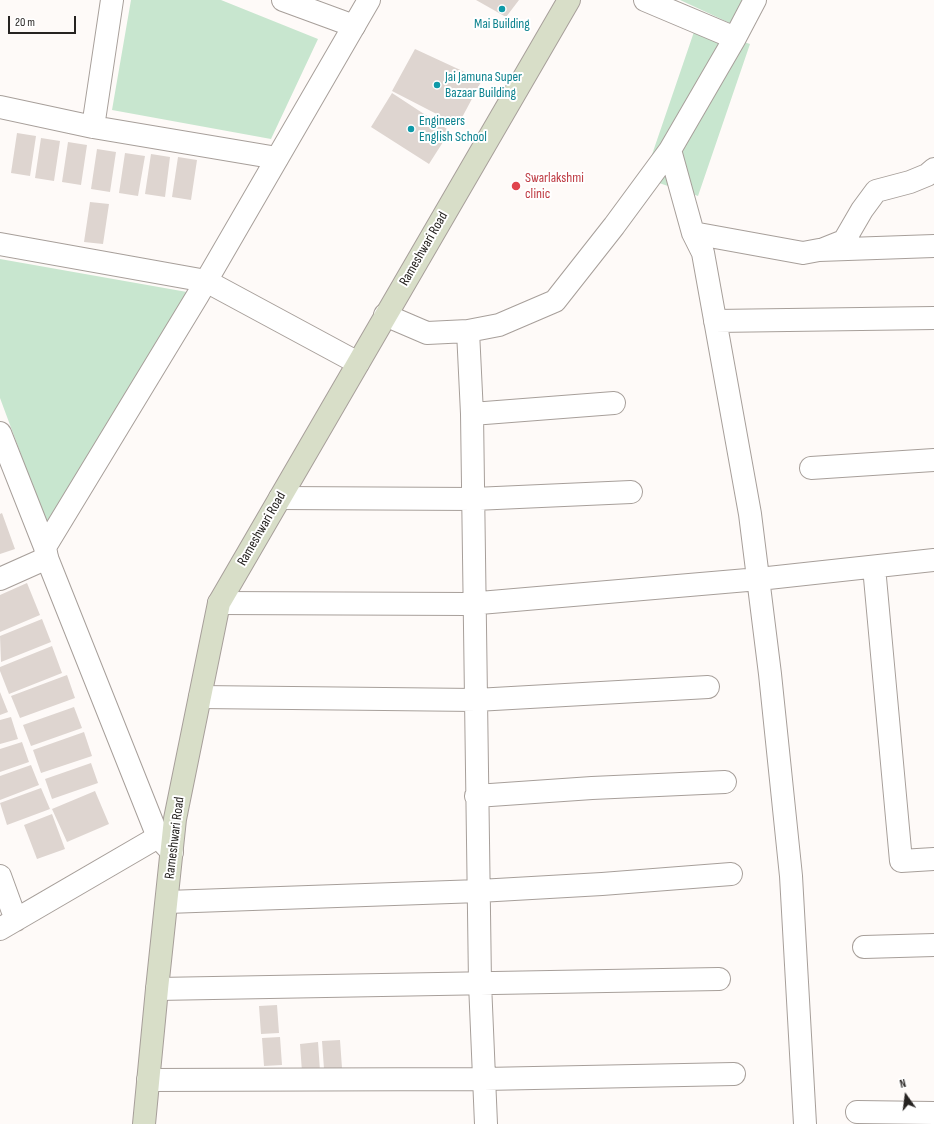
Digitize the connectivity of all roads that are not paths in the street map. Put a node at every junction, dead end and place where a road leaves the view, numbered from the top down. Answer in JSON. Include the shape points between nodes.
{"nodes":[{"id":1,"x":112,"y":0,"type":"edge"},
{"id":2,"x":283,"y":0,"type":"edge"},
{"id":3,"x":369,"y":0,"type":"edge"},
{"id":4,"x":569,"y":0,"type":"edge"},
{"id":5,"x":645,"y":0,"type":"edge"},
{"id":6,"x":755,"y":0,"type":"edge"},
{"id":7,"x":354,"y":26,"type":"junction"},
{"id":8,"x":734,"y":38,"type":"junction"},
{"id":9,"x":0,"y":107,"type":"edge"},
{"id":10,"x":94,"y":127,"type":"junction"},
{"id":11,"x":670,"y":150,"type":"junction"},
{"id":12,"x":277,"y":158,"type":"junction"},
{"id":13,"x":934,"y":170,"type":"edge"},
{"id":14,"x":693,"y":233,"type":"junction"},
{"id":15,"x":0,"y":244,"type":"edge"},
{"id":16,"x":934,"y":246,"type":"edge"},
{"id":17,"x":819,"y":250,"type":"junction"},
{"id":18,"x":206,"y":281,"type":"junction"},
{"id":19,"x":386,"y":315,"type":"junction"},
{"id":20,"x":934,"y":320,"type":"edge"},
{"id":21,"x":715,"y":321,"type":"junction"},
{"id":22,"x":468,"y":331,"type":"junction"},
{"id":23,"x":358,"y":363,"type":"junction"},
{"id":24,"x":614,"y":403,"type":"dead end"},
{"id":25,"x":472,"y":414,"type":"junction"},
{"id":26,"x":0,"y":433,"type":"edge"},
{"id":27,"x":934,"y":460,"type":"edge"},
{"id":28,"x":811,"y":468,"type":"dead end"},
{"id":29,"x":631,"y":492,"type":"dead end"},
{"id":30,"x":280,"y":498,"type":"junction"},
{"id":31,"x":474,"y":499,"type":"junction"},
{"id":32,"x":46,"y":553,"type":"junction"},
{"id":33,"x":934,"y":560,"type":"edge"},
{"id":34,"x":874,"y":567,"type":"junction"},
{"id":35,"x":0,"y":578,"type":"edge"},
{"id":36,"x":759,"y":579,"type":"junction"},
{"id":37,"x":219,"y":603,"type":"junction"},
{"id":38,"x":475,"y":603,"type":"junction"},
{"id":39,"x":708,"y":687,"type":"dead end"},
{"id":40,"x":200,"y":697,"type":"junction"},
{"id":41,"x":476,"y":700,"type":"junction"},
{"id":42,"x":725,"y":782,"type":"dead end"},
{"id":43,"x":476,"y":796,"type":"junction"},
{"id":44,"x":165,"y":845,"type":"junction"},
{"id":45,"x":934,"y":859,"type":"edge"},
{"id":46,"x":731,"y":874,"type":"dead end"},
{"id":47,"x":0,"y":876,"type":"edge"},
{"id":48,"x":479,"y":892,"type":"junction"},
{"id":49,"x":167,"y":902,"type":"junction"},
{"id":50,"x":8,"y":924,"type":"edge"},
{"id":51,"x":934,"y":945,"type":"edge"},
{"id":52,"x":864,"y":947,"type":"dead end"},
{"id":53,"x":719,"y":979,"type":"dead end"},
{"id":54,"x":480,"y":984,"type":"junction"},
{"id":55,"x":157,"y":989,"type":"junction"},
{"id":56,"x":734,"y":1074,"type":"dead end"},
{"id":57,"x":484,"y":1079,"type":"junction"},
{"id":58,"x":148,"y":1080,"type":"junction"},
{"id":59,"x":857,"y":1112,"type":"dead end"},
{"id":60,"x":934,"y":1113,"type":"edge"},
{"id":61,"x":144,"y":1124,"type":"edge"},
{"id":62,"x":486,"y":1124,"type":"edge"},
{"id":63,"x":805,"y":1124,"type":"edge"}],
"edges":[{"from":1,"to":10,"type":"street"},
{"from":2,"to":7,"type":"street"},
{"from":3,"to":7,"type":"street"},
{"from":4,"to":19,"type":"main road","name":"Rameshwari Road"},
{"from":5,"to":8,"type":"street"},
{"from":6,"to":8,"type":"street"},
{"from":7,"to":12,"type":"street"},
{"from":8,"to":11,"type":"street"},
{"from":9,"to":10,"type":"street"},
{"from":10,"to":12,"type":"street"},
{"from":11,"to":14,"type":"street"},
{"from":11,"to":22,"type":"street","via":[[555,301],[499,326]]},
{"from":12,"to":18,"type":"street"},
{"from":13,"to":17,"type":"street","via":[[910,182],[876,191],[844,241]]},
{"from":14,"to":17,"type":"street","via":[[803,252]]},
{"from":14,"to":21,"type":"street","via":[[703,253]]},
{"from":15,"to":18,"type":"street"},
{"from":16,"to":17,"type":"street"},
{"from":18,"to":23,"type":"street"},
{"from":18,"to":32,"type":"street"},
{"from":19,"to":22,"type":"street","via":[[427,333]]},
{"from":19,"to":23,"type":"main road","name":"Rameshwari Road"},
{"from":20,"to":21,"type":"street"},
{"from":21,"to":36,"type":"street","via":[[750,514]]},
{"from":22,"to":25,"type":"street"},
{"from":23,"to":30,"type":"main road","name":"Rameshwari Road"},
{"from":24,"to":25,"type":"street"},
{"from":25,"to":31,"type":"street"},
{"from":26,"to":32,"type":"street"},
{"from":27,"to":28,"type":"street"},
{"from":29,"to":31,"type":"street"},
{"from":30,"to":31,"type":"street"},
{"from":30,"to":37,"type":"main road","name":"Rameshwari Road"},
{"from":31,"to":38,"type":"street"},
{"from":32,"to":35,"type":"street"},
{"from":32,"to":44,"type":"street"},
{"from":33,"to":34,"type":"street"},
{"from":34,"to":36,"type":"street"},
{"from":34,"to":45,"type":"street","via":[[901,861]]},
{"from":36,"to":38,"type":"street"},
{"from":36,"to":63,"type":"street","via":[[791,876]]},
{"from":37,"to":38,"type":"street"},
{"from":37,"to":40,"type":"main road","name":"Rameshwari Road"},
{"from":38,"to":41,"type":"street"},
{"from":39,"to":41,"type":"street"},
{"from":40,"to":41,"type":"street"},
{"from":40,"to":44,"type":"main road","name":"Rameshwari Road","via":[[176,819]]},
{"from":41,"to":43,"type":"street"},
{"from":42,"to":43,"type":"street"},
{"from":43,"to":48,"type":"street"},
{"from":44,"to":49,"type":"main road","name":"Rameshwari Road"},
{"from":44,"to":50,"type":"street"},
{"from":46,"to":48,"type":"street"},
{"from":47,"to":50,"type":"street"},
{"from":48,"to":49,"type":"street"},
{"from":48,"to":54,"type":"street"},
{"from":49,"to":55,"type":"main road","name":"Rameshwari Road"},
{"from":51,"to":52,"type":"street"},
{"from":53,"to":54,"type":"street"},
{"from":54,"to":55,"type":"street"},
{"from":54,"to":57,"type":"street"},
{"from":55,"to":58,"type":"main road","name":"Rameshwari Road"},
{"from":56,"to":57,"type":"street"},
{"from":57,"to":58,"type":"street"},
{"from":57,"to":62,"type":"street"},
{"from":58,"to":61,"type":"main road","name":"Rameshwari Road"},
{"from":59,"to":60,"type":"street"}]}
